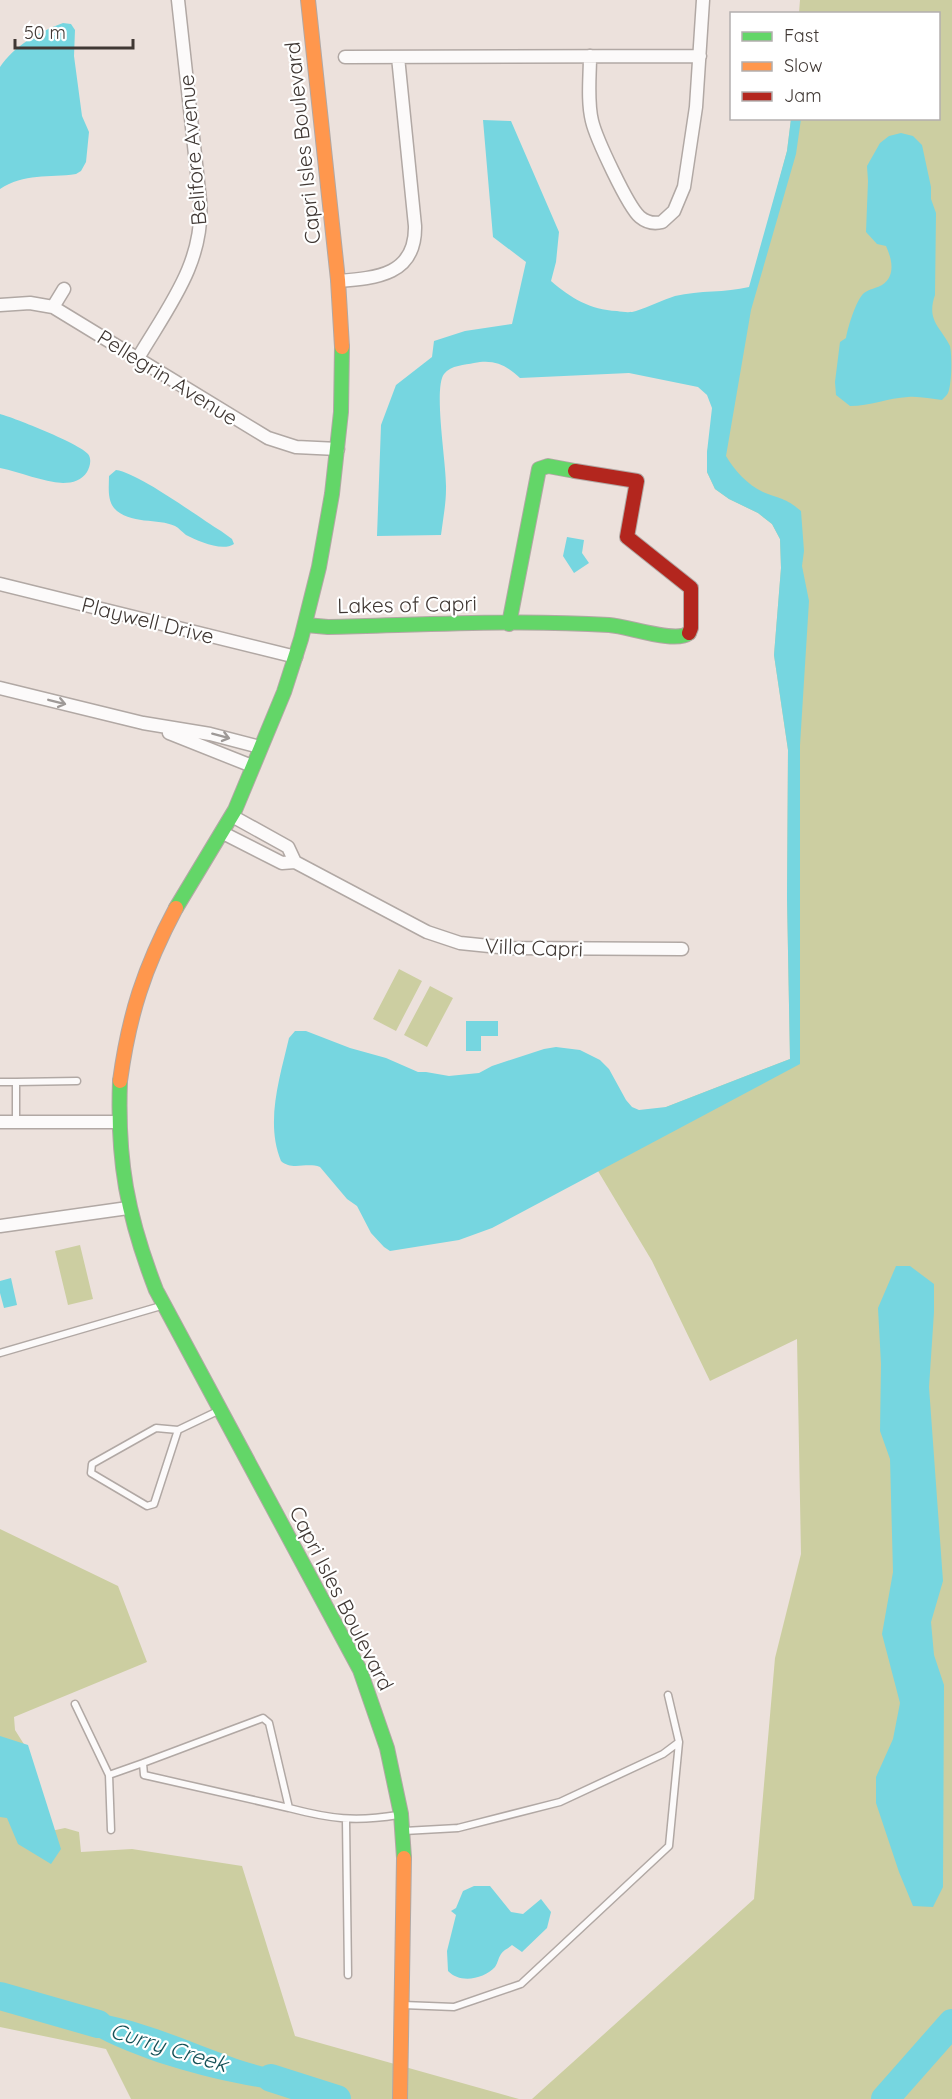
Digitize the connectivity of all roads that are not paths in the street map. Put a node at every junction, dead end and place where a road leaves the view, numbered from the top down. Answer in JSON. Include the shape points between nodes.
{"nodes":[{"id":1,"x":178,"y":0,"type":"edge"},
{"id":2,"x":308,"y":0,"type":"edge"},
{"id":3,"x":703,"y":0,"type":"edge"},
{"id":4,"x":590,"y":56,"type":"junction"},
{"id":5,"x":700,"y":56,"type":"junction"},
{"id":6,"x":345,"y":57,"type":"dead end"},
{"id":7,"x":398,"y":57,"type":"junction"},
{"id":8,"x":338,"y":281,"type":"junction"},
{"id":9,"x":63,"y":289,"type":"dead end"},
{"id":10,"x":0,"y":305,"type":"edge"},
{"id":11,"x":53,"y":308,"type":"junction"},
{"id":12,"x":138,"y":358,"type":"junction"},
{"id":13,"x":338,"y":449,"type":"junction"},
{"id":14,"x":0,"y":584,"type":"edge"},
{"id":15,"x":509,"y":624,"type":"junction"},
{"id":16,"x":306,"y":625,"type":"junction"},
{"id":17,"x":296,"y":657,"type":"junction"},
{"id":18,"x":0,"y":688,"type":"edge"},
{"id":19,"x":143,"y":723,"type":"junction"},
{"id":20,"x":260,"y":747,"type":"junction"},
{"id":21,"x":252,"y":766,"type":"junction"},
{"id":22,"x":232,"y":816,"type":"junction"},
{"id":23,"x":223,"y":833,"type":"junction"},
{"id":24,"x":295,"y":862,"type":"junction"},
{"id":25,"x":682,"y":948,"type":"dead end"},
{"id":26,"x":77,"y":1081,"type":"dead end"},
{"id":27,"x":0,"y":1082,"type":"edge"},
{"id":28,"x":16,"y":1082,"type":"junction"},
{"id":29,"x":0,"y":1122,"type":"edge"},
{"id":30,"x":16,"y":1122,"type":"junction"},
{"id":31,"x":118,"y":1122,"type":"junction"},
{"id":32,"x":128,"y":1208,"type":"junction"},
{"id":33,"x":0,"y":1226,"type":"edge"},
{"id":34,"x":163,"y":1305,"type":"junction"},
{"id":35,"x":0,"y":1353,"type":"edge"},
{"id":36,"x":220,"y":1410,"type":"junction"},
{"id":37,"x":178,"y":1430,"type":"junction"},
{"id":38,"x":668,"y":1695,"type":"dead end"},
{"id":39,"x":75,"y":1704,"type":"dead end"},
{"id":40,"x":679,"y":1742,"type":"junction"},
{"id":41,"x":143,"y":1763,"type":"junction"},
{"id":42,"x":109,"y":1775,"type":"junction"},
{"id":43,"x":289,"y":1808,"type":"junction"},
{"id":44,"x":401,"y":1814,"type":"junction"},
{"id":45,"x":346,"y":1820,"type":"junction"},
{"id":46,"x":111,"y":1830,"type":"dead end"},
{"id":47,"x":403,"y":1832,"type":"junction"},
{"id":48,"x":348,"y":1975,"type":"dead end"},
{"id":49,"x":403,"y":2006,"type":"junction"},
{"id":50,"x":400,"y":2096,"type":"edge"}],
"edges":[{"from":1,"to":12,"type":"street","name":"Belifore Avenue","via":[[200,200],[200,232],[188,274]]},
{"from":2,"to":8,"type":"street","name":"Capri Isles Boulevard"},
{"from":3,"to":5,"type":"street"},
{"from":4,"to":5,"type":"street"},
{"from":4,"to":5,"type":"street","via":[[590,109],[595,130],[631,207],[640,218],[657,223],[672,214],[684,187]]},
{"from":4,"to":7,"type":"street"},
{"from":6,"to":7,"type":"street"},
{"from":7,"to":8,"type":"street","via":[[415,226],[413,249],[407,259],[387,273]]},
{"from":8,"to":13,"type":"street","name":"Capri Isles Boulevard","via":[[342,364]]},
{"from":9,"to":11,"type":"street"},
{"from":10,"to":11,"type":"street","name":"Pellegrin Avenue","via":[[30,303]]},
{"from":11,"to":12,"type":"street","name":"Pellegrin Avenue"},
{"from":12,"to":13,"type":"street","name":"Pellegrin Avenue","via":[[268,438],[296,447]]},
{"from":13,"to":16,"type":"street","name":"Capri Isles Boulevard","via":[[323,553]]},
{"from":14,"to":17,"type":"street","name":"Playwell Drive"},
{"from":15,"to":15,"type":"street","name":"Lakes of Capri","via":[[610,625],[657,635],[688,635],[691,588],[627,537],[637,481],[548,466],[539,469]]},
{"from":15,"to":16,"type":"street","name":"Lakes of Capri"},
{"from":16,"to":17,"type":"street","name":"Capri Isles Boulevard"},
{"from":17,"to":20,"type":"street","name":"Capri Isles Boulevard"},
{"from":18,"to":19,"type":"street","one_way":true},
{"from":19,"to":20,"type":"street","one_way":true},
{"from":19,"to":21,"type":"street"},
{"from":20,"to":21,"type":"street","name":"Capri Isles Boulevard"},
{"from":21,"to":22,"type":"street","name":"Capri Isles Boulevard"},
{"from":22,"to":23,"type":"street","name":"Capri Isles Boulevard"},
{"from":22,"to":24,"type":"street","via":[[288,847]]},
{"from":23,"to":24,"type":"street","via":[[280,862]]},
{"from":23,"to":31,"type":"street","name":"Capri Isles Boulevard","via":[[194,877],[146,972],[125,1047]]},
{"from":24,"to":25,"type":"street","name":"Villa Capri","via":[[441,938],[484,947]]},
{"from":26,"to":28,"type":"lane"},
{"from":27,"to":28,"type":"lane"},
{"from":28,"to":30,"type":"lane"},
{"from":29,"to":30,"type":"street"},
{"from":30,"to":31,"type":"street"},
{"from":31,"to":32,"type":"street","name":"Capri Isles Boulevard","via":[[119,1158]]},
{"from":32,"to":33,"type":"street"},
{"from":32,"to":34,"type":"street","name":"Capri Isles Boulevard","via":[[143,1260]]},
{"from":34,"to":35,"type":"lane"},
{"from":34,"to":36,"type":"street","name":"Capri Isles Boulevard"},
{"from":36,"to":37,"type":"lane"},
{"from":36,"to":44,"type":"street","name":"Capri Isles Boulevard","via":[[360,1670],[387,1748]]},
{"from":37,"to":37,"type":"lane","via":[[154,1504],[147,1506],[91,1473],[92,1464],[151,1429]]},
{"from":38,"to":40,"type":"lane"},
{"from":39,"to":42,"type":"lane"},
{"from":40,"to":47,"type":"lane","via":[[663,1754],[560,1802],[458,1828]]},
{"from":40,"to":49,"type":"lane","via":[[669,1846],[521,1984],[454,2007]]},
{"from":41,"to":42,"type":"lane"},
{"from":41,"to":43,"type":"lane","via":[[144,1775]]},
{"from":41,"to":43,"type":"lane","via":[[263,1718],[268,1723]]},
{"from":42,"to":46,"type":"lane"},
{"from":43,"to":45,"type":"lane"},
{"from":44,"to":45,"type":"lane"},
{"from":44,"to":47,"type":"street","name":"Capri Isles Boulevard"},
{"from":45,"to":48,"type":"lane"},
{"from":47,"to":49,"type":"street","name":"Capri Isles Boulevard"},
{"from":49,"to":50,"type":"street","name":"Capri Isles Boulevard"}]}
